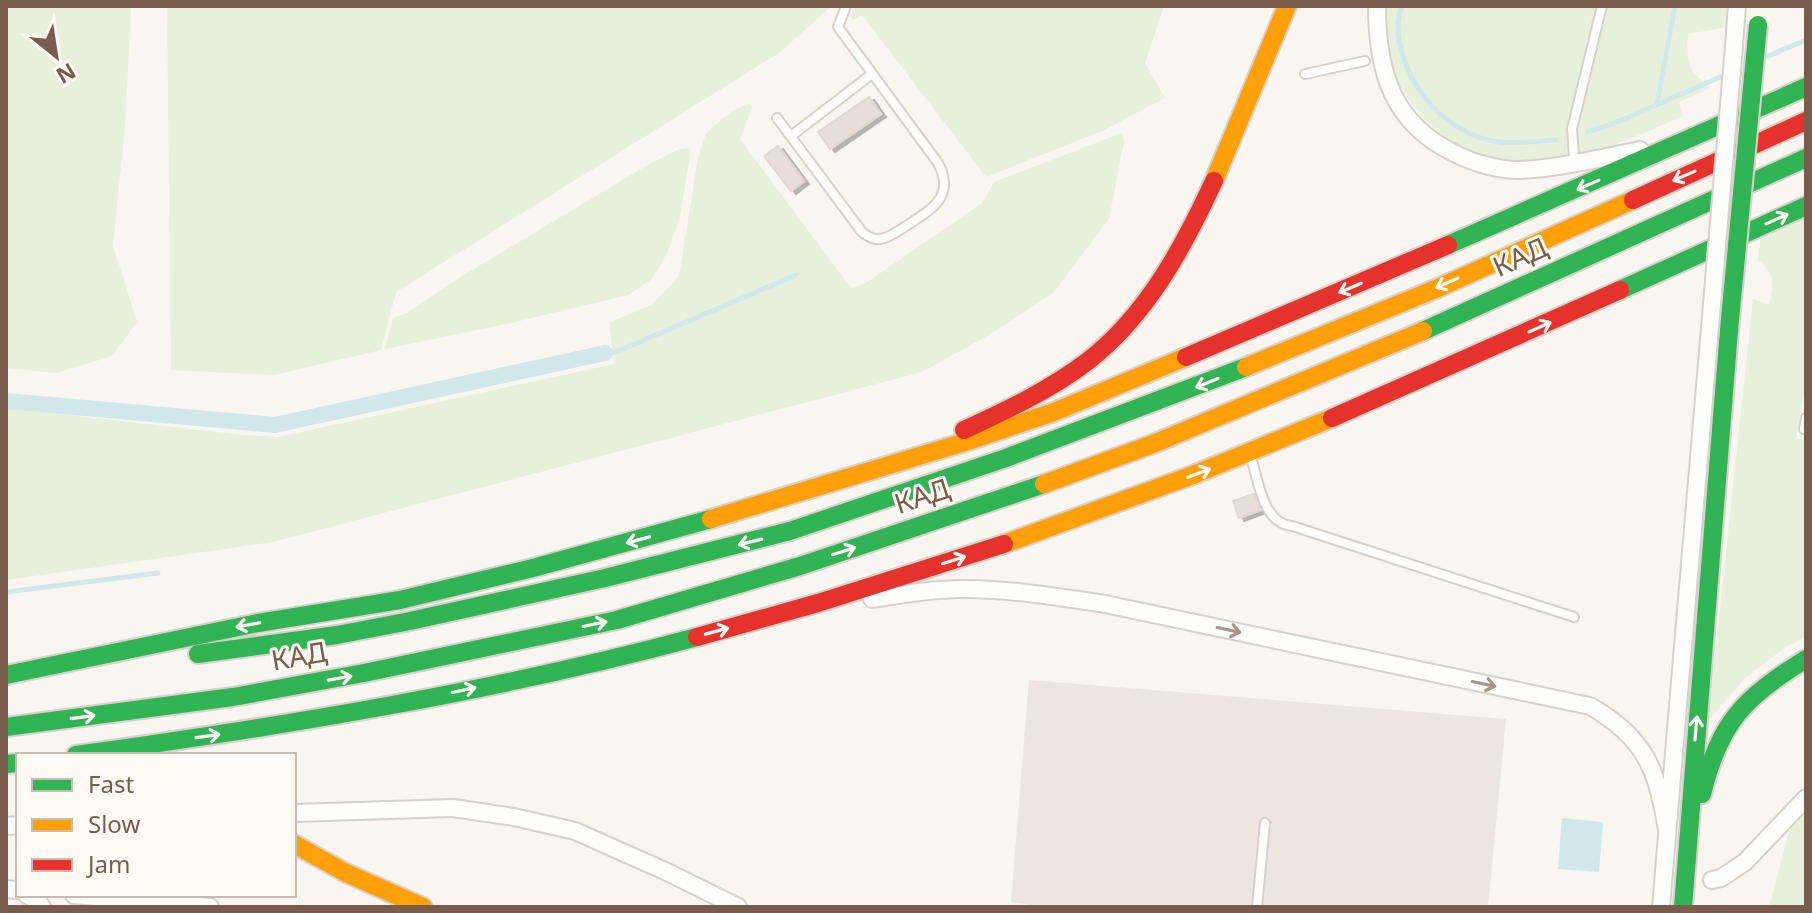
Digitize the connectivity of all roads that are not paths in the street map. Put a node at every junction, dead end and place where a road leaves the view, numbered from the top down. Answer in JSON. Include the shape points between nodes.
{"nodes":[{"id":1,"x":846,"y":6,"type":"edge"},
{"id":2,"x":1287,"y":6,"type":"edge"},
{"id":3,"x":1377,"y":6,"type":"edge"},
{"id":4,"x":1602,"y":6,"type":"edge"},
{"id":5,"x":1737,"y":6,"type":"edge"},
{"id":6,"x":1759,"y":6,"type":"edge"},
{"id":7,"x":1365,"y":61,"type":"dead end"},
{"id":8,"x":872,"y":74,"type":"junction"},
{"id":9,"x":1305,"y":74,"type":"dead end"},
{"id":10,"x":1806,"y":87,"type":"edge"},
{"id":11,"x":777,"y":118,"type":"dead end"},
{"id":12,"x":1806,"y":121,"type":"edge"},
{"id":13,"x":791,"y":136,"type":"junction"},
{"id":14,"x":1685,"y":142,"type":"junction"},
{"id":15,"x":1574,"y":157,"type":"dead end"},
{"id":16,"x":1806,"y":158,"type":"edge"},
{"id":17,"x":1806,"y":206,"type":"edge"},
{"id":18,"x":1806,"y":418,"type":"edge"},
{"id":19,"x":1804,"y":429,"type":"edge"},
{"id":20,"x":1252,"y":461,"type":"dead end"},
{"id":21,"x":874,"y":471,"type":"junction"},
{"id":22,"x":799,"y":609,"type":"junction"},
{"id":23,"x":1574,"y":617,"type":"dead end"},
{"id":24,"x":1806,"y":659,"type":"edge"},
{"id":25,"x":6,"y":677,"type":"edge"},
{"id":26,"x":6,"y":727,"type":"edge"},
{"id":27,"x":90,"y":753,"type":"edge"},
{"id":28,"x":1806,"y":798,"type":"edge"},
{"id":29,"x":296,"y":813,"type":"edge"},
{"id":30,"x":1265,"y":823,"type":"dead end"},
{"id":31,"x":1667,"y":830,"type":"junction"},
{"id":32,"x":296,"y":845,"type":"edge"},
{"id":33,"x":1685,"y":862,"type":"junction"},
{"id":34,"x":1712,"y":880,"type":"dead end"},
{"id":35,"x":94,"y":897,"type":"edge"},
{"id":36,"x":75,"y":907,"type":"edge"},
{"id":37,"x":210,"y":907,"type":"edge"},
{"id":38,"x":423,"y":907,"type":"edge"},
{"id":39,"x":738,"y":907,"type":"edge"},
{"id":40,"x":1257,"y":907,"type":"edge"},
{"id":41,"x":1661,"y":907,"type":"edge"},
{"id":42,"x":1683,"y":907,"type":"edge"}],
"edges":[{"from":1,"to":8,"type":"lane","via":[[838,27]]},
{"from":2,"to":21,"type":"main road","via":[[1191,230],[1122,330],[1069,375],[1018,405]]},
{"from":3,"to":14,"type":"street","via":[[1377,41],[1397,104],[1415,129],[1467,160],[1516,170]]},
{"from":4,"to":15,"type":"lane","via":[[1572,129]]},
{"from":5,"to":31,"type":"street","bridge":true},
{"from":33,"to":6,"type":"main road","one_way":true,"bridge":true},
{"from":7,"to":9,"type":"lane"},
{"from":8,"to":13,"type":"lane"},
{"from":8,"to":13,"type":"lane","via":[[944,174],[942,197],[925,214],[881,239],[871,238]]},
{"from":10,"to":14,"type":"main road"},
{"from":11,"to":13,"type":"lane"},
{"from":12,"to":25,"type":"main road","name":"КАД","one_way":true,"via":[[1280,354],[1021,453],[790,531],[590,582],[337,635]]},
{"from":14,"to":21,"type":"main road","one_way":true,"via":[[1054,412]]},
{"from":26,"to":16,"type":"main road","name":"КАД","one_way":true,"via":[[233,697],[364,673],[617,620],[800,566],[1153,444],[1458,316]]},
{"from":22,"to":17,"type":"main road","one_way":true,"via":[[1135,498],[1245,455]]},
{"from":18,"to":19,"type":"lane"},
{"from":20,"to":23,"type":"lane","via":[[1272,518],[1281,525]]},
{"from":21,"to":25,"type":"main road","one_way":true,"via":[[646,538],[400,600],[258,623]]},
{"from":27,"to":22,"type":"main road","one_way":true,"via":[[248,731],[461,691]]},
{"from":22,"to":31,"type":"street","one_way":true,"via":[[926,591],[1034,594],[1105,604],[1590,706],[1611,718],[1642,751],[1659,783]]},
{"from":24,"to":33,"type":"main road","via":[[1735,712],[1706,775]]},
{"from":28,"to":34,"type":"street","via":[[1745,862]]},
{"from":29,"to":39,"type":"street","via":[[453,808],[514,817],[575,831]]},
{"from":30,"to":40,"type":"lane"},
{"from":31,"to":41,"type":"street"},
{"from":32,"to":38,"type":"main road"},
{"from":33,"to":42,"type":"main road"},
{"from":35,"to":36,"type":"street"},
{"from":35,"to":37,"type":"street"}]}
